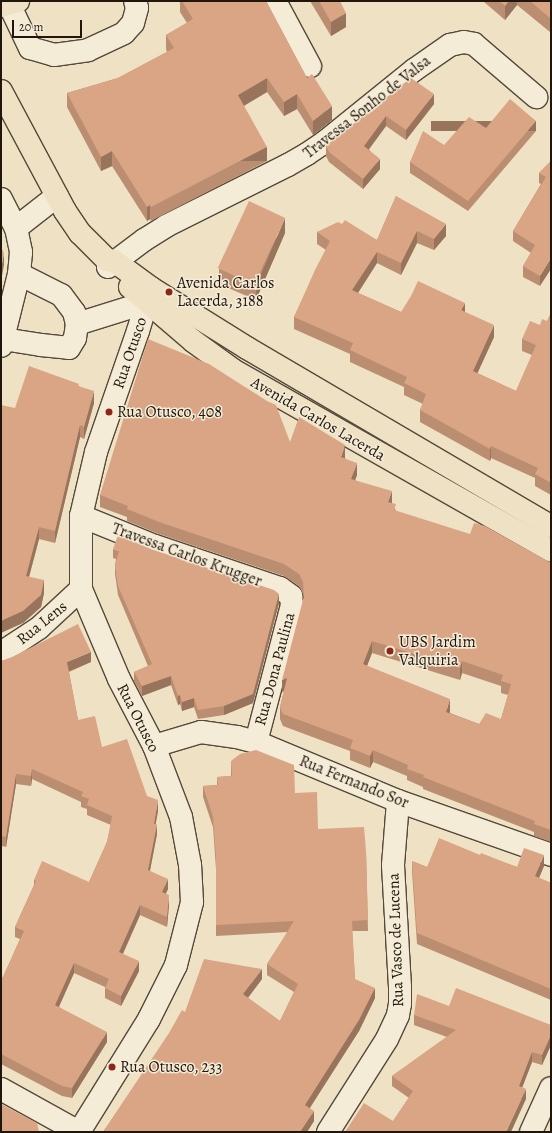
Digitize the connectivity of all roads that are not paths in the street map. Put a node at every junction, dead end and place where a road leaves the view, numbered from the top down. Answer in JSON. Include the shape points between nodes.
{"nodes":[{"id":1,"x":135,"y":1,"type":"edge"},
{"id":2,"x":275,"y":1,"type":"edge"},
{"id":3,"x":10,"y":4,"type":"edge"},
{"id":4,"x":310,"y":66,"type":"dead end"},
{"id":5,"x":1,"y":91,"type":"edge"},
{"id":6,"x":536,"y":97,"type":"dead end"},
{"id":7,"x":57,"y":196,"type":"junction"},
{"id":8,"x":1,"y":199,"type":"edge"},
{"id":9,"x":16,"y":228,"type":"junction"},
{"id":10,"x":110,"y":263,"type":"junction"},
{"id":11,"x":19,"y":274,"type":"junction"},
{"id":12,"x":149,"y":295,"type":"junction"},
{"id":13,"x":77,"y":324,"type":"junction"},
{"id":14,"x":2,"y":342,"type":"edge"},
{"id":15,"x":81,"y":516,"type":"junction"},
{"id":16,"x":551,"y":526,"type":"edge"},
{"id":17,"x":551,"y":551,"type":"edge"},
{"id":18,"x":81,"y":589,"type":"junction"},
{"id":19,"x":291,"y":596,"type":"joint"},
{"id":20,"x":1,"y":653,"type":"edge"},
{"id":21,"x":256,"y":742,"type":"junction"},
{"id":22,"x":154,"y":746,"type":"junction"},
{"id":23,"x":398,"y":801,"type":"junction"},
{"id":24,"x":551,"y":855,"type":"edge"},
{"id":25,"x":551,"y":1088,"type":"edge"},
{"id":26,"x":1,"y":1089,"type":"edge"},
{"id":27,"x":79,"y":1132,"type":"edge"},
{"id":28,"x":328,"y":1132,"type":"edge"},
{"id":29,"x":531,"y":1132,"type":"edge"}],
"edges":[{"from":1,"to":3,"type":"street","via":[[137,8],[133,23],[124,33],[88,50],[54,55],[30,48]]},
{"from":2,"to":4,"type":"street"},
{"from":5,"to":7,"type":"main road","name":"Avenida Carlos Lacerda"},
{"from":6,"to":10,"type":"street","name":"Travessa Sonho de Valsa","via":[[474,44],[464,42],[450,45],[307,154],[288,166],[166,226]]},
{"from":7,"to":9,"type":"street"},
{"from":7,"to":10,"type":"main road","name":"Avenida Carlos Lacerda","via":[[80,233]]},
{"from":8,"to":9,"type":"street"},
{"from":9,"to":11,"type":"street","via":[[21,252]]},
{"from":10,"to":12,"type":"main road","name":"Avenida Carlos Lacerda"},
{"from":11,"to":13,"type":"street","via":[[61,295],[74,312]]},
{"from":11,"to":14,"type":"street"},
{"from":12,"to":13,"type":"street"},
{"from":12,"to":15,"type":"street","name":"Rua Otusco","via":[[96,452]]},
{"from":12,"to":16,"type":"main road","name":"Avenida Carlos Lacerda","via":[[247,348]]},
{"from":12,"to":17,"type":"main road","name":"Avenida Carlos Lacerda","via":[[193,341],[233,370]]},
{"from":13,"to":14,"type":"street","via":[[75,338],[69,348]]},
{"from":15,"to":18,"type":"street","name":"Rua Otusco"},
{"from":15,"to":19,"type":"street","name":"Travessa Carlos Krugger","via":[[155,546],[280,588]]},
{"from":18,"to":20,"type":"street","name":"Rua Lens","via":[[39,628]]},
{"from":18,"to":22,"type":"street","name":"Rua Otusco","via":[[119,679]]},
{"from":19,"to":21,"type":"street","name":"Rua Dona Paulina","via":[[292,605]]},
{"from":21,"to":22,"type":"street","name":"Rua Fernando Sor","via":[[201,732]]},
{"from":21,"to":23,"type":"street","name":"Rua Fernando Sor"},
{"from":22,"to":27,"type":"street","name":"Rua Otusco","via":[[181,818],[190,866],[192,902],[176,965],[149,1019]]},
{"from":23,"to":24,"type":"street","name":"Rua Fernando Sor"},
{"from":23,"to":28,"type":"street","name":"Rua Vasco de Lucena","via":[[393,866],[400,987],[398,1015],[388,1039]]},
{"from":25,"to":29,"type":"street"},
{"from":26,"to":27,"type":"street"}]}
